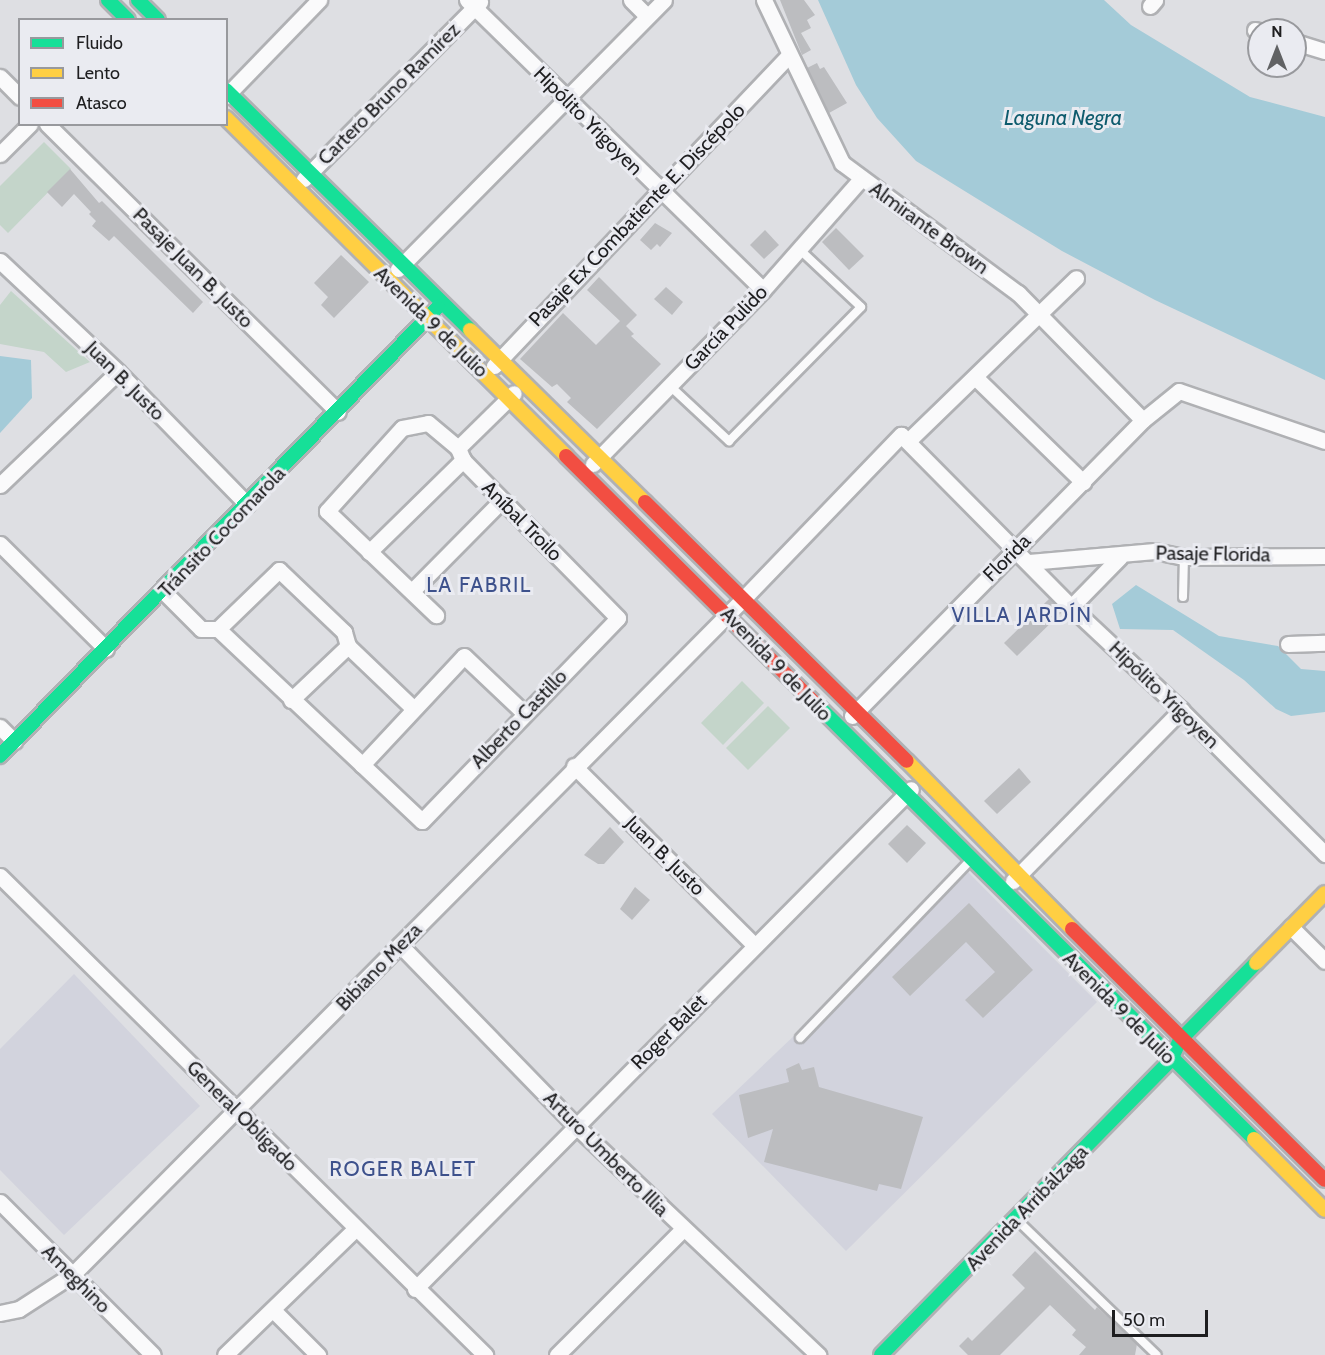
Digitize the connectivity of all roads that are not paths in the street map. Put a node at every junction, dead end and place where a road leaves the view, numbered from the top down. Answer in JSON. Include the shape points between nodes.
{"nodes":[{"id":1,"x":108,"y":0,"type":"edge"},
{"id":2,"x":319,"y":0,"type":"edge"},
{"id":3,"x":631,"y":0,"type":"edge"},
{"id":4,"x":664,"y":0,"type":"edge"},
{"id":5,"x":764,"y":0,"type":"edge"},
{"id":6,"x":474,"y":2,"type":"edge"},
{"id":7,"x":149,"y":7,"type":"edge"},
{"id":8,"x":647,"y":16,"type":"junction"},
{"id":9,"x":126,"y":18,"type":"edge"},
{"id":10,"x":136,"y":18,"type":"edge"},
{"id":11,"x":1307,"y":46,"type":"edge"},
{"id":12,"x":1325,"y":51,"type":"edge"},
{"id":13,"x":789,"y":54,"type":"junction"},
{"id":14,"x":0,"y":77,"type":"edge"},
{"id":15,"x":228,"y":92,"type":"edge"},
{"id":16,"x":228,"y":94,"type":"edge"},
{"id":17,"x":18,"y":95,"type":"edge"},
{"id":18,"x":566,"y":100,"type":"junction"},
{"id":19,"x":228,"y":120,"type":"edge"},
{"id":20,"x":28,"y":126,"type":"edge"},
{"id":21,"x":49,"y":126,"type":"edge"},
{"id":22,"x":0,"y":154,"type":"edge"},
{"id":23,"x":310,"y":173,"type":"junction"},
{"id":24,"x":861,"y":179,"type":"junction"},
{"id":25,"x":296,"y":187,"type":"junction"},
{"id":26,"x":660,"y":192,"type":"junction"},
{"id":27,"x":799,"y":249,"type":"junction"},
{"id":28,"x":0,"y":261,"type":"edge"},
{"id":29,"x":402,"y":265,"type":"junction"},
{"id":30,"x":1076,"y":278,"type":"dead end"},
{"id":31,"x":388,"y":281,"type":"junction"},
{"id":32,"x":763,"y":291,"type":"junction"},
{"id":33,"x":441,"y":305,"type":"junction"},
{"id":34,"x":1038,"y":315,"type":"junction"},
{"id":35,"x":427,"y":319,"type":"junction"},
{"id":36,"x":498,"y":361,"type":"junction"},
{"id":37,"x":118,"y":372,"type":"junction"},
{"id":38,"x":485,"y":374,"type":"junction"},
{"id":39,"x":975,"y":377,"type":"junction"},
{"id":40,"x":523,"y":385,"type":"junction"},
{"id":41,"x":670,"y":386,"type":"junction"},
{"id":42,"x":509,"y":398,"type":"junction"},
{"id":43,"x":338,"y":412,"type":"junction"},
{"id":44,"x":1143,"y":420,"type":"junction"},
{"id":45,"x":904,"y":438,"type":"junction"},
{"id":46,"x":1325,"y":441,"type":"edge"},
{"id":47,"x":460,"y":454,"type":"junction"},
{"id":48,"x":598,"y":458,"type":"junction"},
{"id":49,"x":584,"y":472,"type":"junction"},
{"id":50,"x":1083,"y":482,"type":"junction"},
{"id":51,"x":0,"y":484,"type":"edge"},
{"id":52,"x":502,"y":500,"type":"junction"},
{"id":53,"x":247,"y":504,"type":"junction"},
{"id":54,"x":0,"y":544,"type":"edge"},
{"id":55,"x":1016,"y":548,"type":"junction"},
{"id":56,"x":369,"y":552,"type":"junction"},
{"id":57,"x":1325,"y":556,"type":"edge"},
{"id":58,"x":1120,"y":557,"type":"junction"},
{"id":59,"x":1184,"y":557,"type":"junction"},
{"id":60,"x":1029,"y":562,"type":"junction"},
{"id":61,"x":412,"y":591,"type":"junction"},
{"id":62,"x":164,"y":592,"type":"junction"},
{"id":63,"x":1183,"y":597,"type":"dead end"},
{"id":64,"x":743,"y":599,"type":"junction"},
{"id":65,"x":1071,"y":607,"type":"junction"},
{"id":66,"x":727,"y":613,"type":"junction"},
{"id":67,"x":436,"y":615,"type":"dead end"},
{"id":68,"x":618,"y":618,"type":"joint"},
{"id":69,"x":218,"y":629,"type":"junction"},
{"id":70,"x":1288,"y":644,"type":"dead end"},
{"id":71,"x":1325,"y":644,"type":"edge"},
{"id":72,"x":348,"y":646,"type":"junction"},
{"id":73,"x":106,"y":649,"type":"junction"},
{"id":74,"x":291,"y":700,"type":"junction"},
{"id":75,"x":414,"y":709,"type":"junction"},
{"id":76,"x":1181,"y":710,"type":"junction"},
{"id":77,"x":856,"y":711,"type":"junction"},
{"id":78,"x":524,"y":712,"type":"junction"},
{"id":79,"x":0,"y":727,"type":"edge"},
{"id":80,"x":839,"y":729,"type":"junction"},
{"id":81,"x":14,"y":741,"type":"junction"},
{"id":82,"x":0,"y":756,"type":"edge"},
{"id":83,"x":362,"y":765,"type":"junction"},
{"id":84,"x":574,"y":766,"type":"junction"},
{"id":85,"x":923,"y":776,"type":"junction"},
{"id":86,"x":905,"y":795,"type":"junction"},
{"id":87,"x":1325,"y":855,"type":"edge"},
{"id":88,"x":971,"y":860,"type":"junction"},
{"id":89,"x":0,"y":876,"type":"edge"},
{"id":90,"x":1017,"y":876,"type":"junction"},
{"id":91,"x":1002,"y":891,"type":"junction"},
{"id":92,"x":1325,"y":893,"type":"edge"},
{"id":93,"x":1291,"y":927,"type":"junction"},
{"id":94,"x":400,"y":945,"type":"junction"},
{"id":95,"x":755,"y":946,"type":"junction"},
{"id":96,"x":1325,"y":962,"type":"edge"},
{"id":97,"x":800,"y":1038,"type":"dead end"},
{"id":98,"x":1180,"y":1040,"type":"junction"},
{"id":99,"x":1171,"y":1060,"type":"junction"},
{"id":100,"x":237,"y":1111,"type":"junction"},
{"id":101,"x":575,"y":1125,"type":"junction"},
{"id":102,"x":1325,"y":1180,"type":"edge"},
{"id":103,"x":0,"y":1202,"type":"edge"},
{"id":104,"x":1325,"y":1210,"type":"edge"},
{"id":105,"x":1017,"y":1220,"type":"junction"},
{"id":106,"x":682,"y":1229,"type":"junction"},
{"id":107,"x":355,"y":1230,"type":"junction"},
{"id":108,"x":73,"y":1274,"type":"junction"},
{"id":109,"x":415,"y":1289,"type":"junction"},
{"id":110,"x":273,"y":1310,"type":"junction"},
{"id":111,"x":0,"y":1313,"type":"edge"},
{"id":112,"x":153,"y":1355,"type":"edge"},
{"id":113,"x":225,"y":1355,"type":"edge"},
{"id":114,"x":318,"y":1355,"type":"edge"},
{"id":115,"x":485,"y":1355,"type":"edge"},
{"id":116,"x":557,"y":1355,"type":"edge"},
{"id":117,"x":818,"y":1355,"type":"edge"},
{"id":118,"x":881,"y":1355,"type":"edge"},
{"id":119,"x":1158,"y":1355,"type":"edge"}],
"edges":[{"from":1,"to":9,"type":"main road"},
{"from":2,"to":15,"type":"street"},
{"from":3,"to":8,"type":"street"},
{"from":4,"to":8,"type":"street"},
{"from":5,"to":13,"type":"street","name":"Almirante Brown"},
{"from":6,"to":18,"type":"street","name":"Hipólito Yrigoyen"},
{"from":6,"to":23,"type":"street","name":"Cartero Bruno Ramírez"},
{"from":7,"to":10,"type":"street"},
{"from":8,"to":18,"type":"street"},
{"from":11,"to":12,"type":"street"},
{"from":13,"to":24,"type":"street","name":"Almirante Brown","via":[[842,163]]},
{"from":13,"to":26,"type":"street","name":"Pasaje Ex Combatiente E. Discépolo"},
{"from":14,"to":17,"type":"street"},
{"from":16,"to":23,"type":"main road","name":"Avenida 9 de Julio"},
{"from":18,"to":26,"type":"street","name":"Hipólito Yrigoyen"},
{"from":18,"to":29,"type":"street"},
{"from":19,"to":25,"type":"main road","name":"Avenida 9 de Julio"},
{"from":20,"to":22,"type":"street"},
{"from":21,"to":43,"type":"street","name":"Pasaje Juan B. Justo"},
{"from":23,"to":25,"type":"street","name":"Cartero Bruno Ramírez"},
{"from":23,"to":29,"type":"main road","name":"Avenida 9 de Julio"},
{"from":24,"to":27,"type":"street","name":"García Pulido"},
{"from":24,"to":34,"type":"street","name":"Almirante Brown","via":[[1018,294]]},
{"from":25,"to":31,"type":"main road","name":"Avenida 9 de Julio"},
{"from":26,"to":32,"type":"street","name":"Hipólito Yrigoyen"},
{"from":26,"to":36,"type":"street","name":"Pasaje Ex Combatiente E. Discépolo"},
{"from":27,"to":32,"type":"street","name":"García Pulido"},
{"from":27,"to":41,"type":"lane","via":[[861,308],[729,441]]},
{"from":28,"to":37,"type":"street","name":"Juan B. Justo"},
{"from":29,"to":31,"type":"street"},
{"from":29,"to":33,"type":"main road","name":"Avenida 9 de Julio"},
{"from":30,"to":34,"type":"street","name":"Bibiano Meza"},
{"from":31,"to":35,"type":"main road","name":"Avenida 9 de Julio"},
{"from":32,"to":41,"type":"street","name":"García Pulido"},
{"from":33,"to":35,"type":"main road","name":"Tránsito Cocomarola"},
{"from":33,"to":36,"type":"main road","name":"Avenida 9 de Julio"},
{"from":34,"to":39,"type":"street","name":"Bibiano Meza"},
{"from":34,"to":44,"type":"street","name":"Almirante Brown"},
{"from":35,"to":38,"type":"main road","name":"Avenida 9 de Julio"},
{"from":35,"to":43,"type":"main road","name":"Tránsito Cocomarola"},
{"from":36,"to":38,"type":"street","name":"Pasaje Ex Combatiente E. Discépolo"},
{"from":36,"to":40,"type":"main road","name":"Avenida 9 de Julio"},
{"from":37,"to":51,"type":"street"},
{"from":37,"to":53,"type":"street","name":"Juan B. Justo"},
{"from":38,"to":42,"type":"main road","name":"Avenida 9 de Julio"},
{"from":39,"to":45,"type":"street","name":"Bibiano Meza"},
{"from":39,"to":50,"type":"street"},
{"from":40,"to":42,"type":"street"},
{"from":40,"to":48,"type":"main road","name":"Avenida 9 de Julio"},
{"from":41,"to":48,"type":"street","name":"García Pulido"},
{"from":42,"to":47,"type":"street"},
{"from":42,"to":49,"type":"main road","name":"Avenida 9 de Julio"},
{"from":43,"to":53,"type":"main road","name":"Tránsito Cocomarola"},
{"from":44,"to":46,"type":"street","name":"Florida","via":[[1179,391]]},
{"from":44,"to":50,"type":"street","name":"Florida"},
{"from":45,"to":55,"type":"street","name":"Hipólito Yrigoyen"},
{"from":45,"to":64,"type":"street","name":"Bibiano Meza"},
{"from":47,"to":52,"type":"street","name":"Aníbal Troilo"},
{"from":47,"to":56,"type":"street"},
{"from":47,"to":56,"type":"street","name":"Aníbal Troilo","via":[[428,423],[402,428],[327,511]]},
{"from":48,"to":49,"type":"street","name":"García Pulido"},
{"from":48,"to":64,"type":"main road","name":"Avenida 9 de Julio"},
{"from":49,"to":66,"type":"main road","name":"Avenida 9 de Julio"},
{"from":50,"to":55,"type":"street","name":"Florida"},
{"from":52,"to":61,"type":"street"},
{"from":52,"to":68,"type":"street","name":"Aníbal Troilo"},
{"from":53,"to":62,"type":"main road","name":"Tránsito Cocomarola"},
{"from":54,"to":73,"type":"street"},
{"from":55,"to":60,"type":"street","name":"Hipólito Yrigoyen"},
{"from":55,"to":77,"type":"street","name":"Florida"},
{"from":56,"to":61,"type":"street"},
{"from":57,"to":59,"type":"street","name":"Pasaje Florida"},
{"from":58,"to":59,"type":"street","name":"Pasaje Florida","via":[[1155,551]]},
{"from":58,"to":60,"type":"street","name":"Pasaje Florida"},
{"from":58,"to":65,"type":"street"},
{"from":59,"to":63,"type":"lane"},
{"from":60,"to":65,"type":"street","name":"Hipólito Yrigoyen"},
{"from":61,"to":67,"type":"street"},
{"from":62,"to":69,"type":"street","via":[[201,629]]},
{"from":62,"to":73,"type":"main road","name":"Tránsito Cocomarola"},
{"from":64,"to":66,"type":"street","name":"Bibiano Meza"},
{"from":64,"to":77,"type":"main road","name":"Avenida 9 de Julio"},
{"from":65,"to":76,"type":"street","name":"Hipólito Yrigoyen"},
{"from":66,"to":80,"type":"main road","name":"Avenida 9 de Julio"},
{"from":66,"to":84,"type":"street","name":"Bibiano Meza"},
{"from":68,"to":78,"type":"street","name":"Alberto Castillo"},
{"from":69,"to":72,"type":"street","via":[[279,570],[344,632]]},
{"from":69,"to":74,"type":"street"},
{"from":70,"to":71,"type":"street"},
{"from":72,"to":74,"type":"street"},
{"from":72,"to":75,"type":"street"},
{"from":73,"to":81,"type":"main road","name":"Tránsito Cocomarola"},
{"from":74,"to":83,"type":"street"},
{"from":75,"to":78,"type":"street","via":[[464,656]]},
{"from":75,"to":83,"type":"street"},
{"from":76,"to":87,"type":"street","name":"Hipólito Yrigoyen"},
{"from":76,"to":90,"type":"street"},
{"from":77,"to":80,"type":"street","name":"Florida"},
{"from":77,"to":85,"type":"main road","name":"Avenida 9 de Julio"},
{"from":78,"to":83,"type":"street","name":"Alberto Castillo","via":[[422,820]]},
{"from":79,"to":81,"type":"street"},
{"from":80,"to":86,"type":"main road","name":"Avenida 9 de Julio"},
{"from":81,"to":82,"type":"main road","name":"Tránsito Cocomarola"},
{"from":84,"to":94,"type":"street","name":"Bibiano Meza"},
{"from":84,"to":95,"type":"street","name":"Juan B. Justo"},
{"from":85,"to":86,"type":"street","name":"Roger Balet"},
{"from":85,"to":90,"type":"main road","name":"Avenida 9 de Julio"},
{"from":86,"to":88,"type":"main road","name":"Avenida 9 de Julio"},
{"from":86,"to":95,"type":"street","name":"Roger Balet"},
{"from":88,"to":91,"type":"main road","name":"Avenida 9 de Julio"},
{"from":88,"to":97,"type":"lane"},
{"from":89,"to":100,"type":"street","name":"General Obligado"},
{"from":90,"to":91,"type":"street"},
{"from":90,"to":98,"type":"main road","name":"Avenida 9 de Julio"},
{"from":91,"to":99,"type":"main road","name":"Avenida 9 de Julio"},
{"from":92,"to":93,"type":"main road"},
{"from":93,"to":96,"type":"street"},
{"from":93,"to":98,"type":"main road"},
{"from":94,"to":100,"type":"street","name":"Bibiano Meza"},
{"from":94,"to":101,"type":"street","name":"Arturo Umberto Illia"},
{"from":95,"to":101,"type":"street","name":"Roger Balet"},
{"from":98,"to":99,"type":"main road","name":"Avenida Arribálzaga"},
{"from":98,"to":102,"type":"main road","name":"Avenida 9 de Julio"},
{"from":99,"to":104,"type":"main road","name":"Avenida 9 de Julio"},
{"from":99,"to":105,"type":"main road","name":"Avenida Arribálzaga"},
{"from":100,"to":107,"type":"street","name":"General Obligado"},
{"from":100,"to":108,"type":"street","name":"Bibiano Meza"},
{"from":101,"to":106,"type":"street","name":"Arturo Umberto Illia"},
{"from":101,"to":109,"type":"street","name":"Roger Balet"},
{"from":103,"to":108,"type":"street","name":"Ameghino"},
{"from":105,"to":118,"type":"main road","name":"Avenida Arribálzaga"},
{"from":105,"to":119,"type":"lane"},
{"from":106,"to":116,"type":"street"},
{"from":106,"to":117,"type":"street","name":"Arturo Umberto Illia"},
{"from":107,"to":109,"type":"street","name":"General Obligado"},
{"from":107,"to":110,"type":"street"},
{"from":108,"to":111,"type":"street","name":"Bibiano Meza","via":[[19,1309]]},
{"from":108,"to":112,"type":"street","name":"Ameghino"},
{"from":109,"to":115,"type":"street","name":"General Obligado"},
{"from":110,"to":113,"type":"street"},
{"from":110,"to":114,"type":"street"}]}
